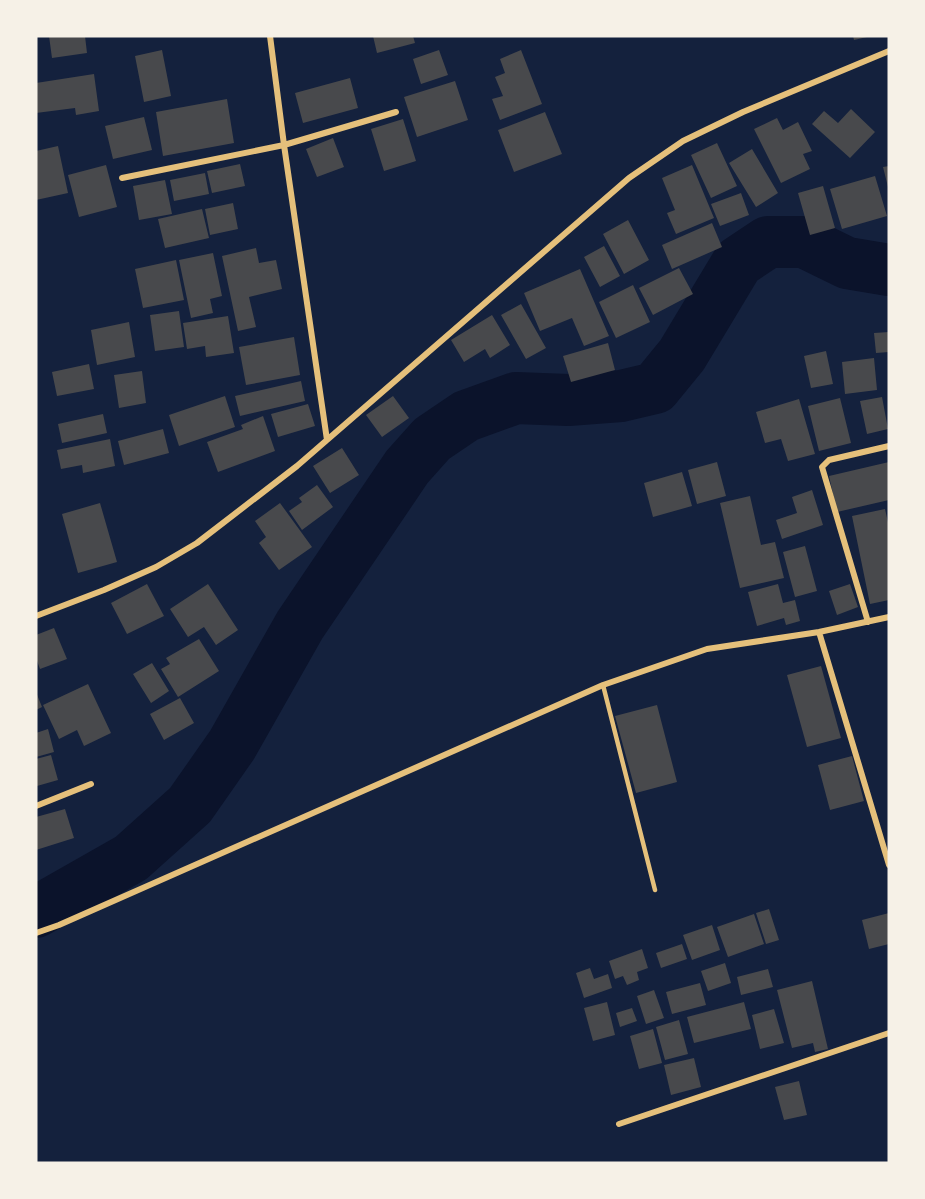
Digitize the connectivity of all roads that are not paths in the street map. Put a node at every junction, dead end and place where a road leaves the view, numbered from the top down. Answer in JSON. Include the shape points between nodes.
{"nodes":[{"id":1,"x":270,"y":36,"type":"edge"},
{"id":2,"x":889,"y":51,"type":"edge"},
{"id":3,"x":396,"y":112,"type":"dead end"},
{"id":4,"x":284,"y":144,"type":"junction"},
{"id":5,"x":122,"y":178,"type":"dead end"},
{"id":6,"x":327,"y":440,"type":"junction"},
{"id":7,"x":889,"y":446,"type":"edge"},
{"id":8,"x":36,"y":616,"type":"edge"},
{"id":9,"x":889,"y":617,"type":"edge"},
{"id":10,"x":868,"y":621,"type":"junction"},
{"id":11,"x":819,"y":632,"type":"junction"},
{"id":12,"x":603,"y":685,"type":"junction"},
{"id":13,"x":91,"y":784,"type":"dead end"},
{"id":14,"x":36,"y":806,"type":"edge"},
{"id":15,"x":889,"y":865,"type":"edge"},
{"id":16,"x":655,"y":890,"type":"dead end"},
{"id":17,"x":36,"y":933,"type":"edge"},
{"id":18,"x":889,"y":1033,"type":"edge"},
{"id":19,"x":619,"y":1124,"type":"dead end"}],
"edges":[{"from":1,"to":4,"type":"street"},
{"from":2,"to":6,"type":"street","via":[[693,136],[629,178]]},
{"from":3,"to":4,"type":"street"},
{"from":4,"to":5,"type":"street"},
{"from":4,"to":6,"type":"street"},
{"from":6,"to":8,"type":"street","via":[[197,543],[156,567]]},
{"from":7,"to":10,"type":"street","via":[[829,460],[822,467]]},
{"from":9,"to":10,"type":"street"},
{"from":10,"to":11,"type":"street"},
{"from":11,"to":12,"type":"street","via":[[707,649]]},
{"from":11,"to":15,"type":"street"},
{"from":12,"to":16,"type":"lane"},
{"from":12,"to":17,"type":"street","via":[[60,926]]},
{"from":13,"to":14,"type":"street"},
{"from":18,"to":19,"type":"street"}]}
